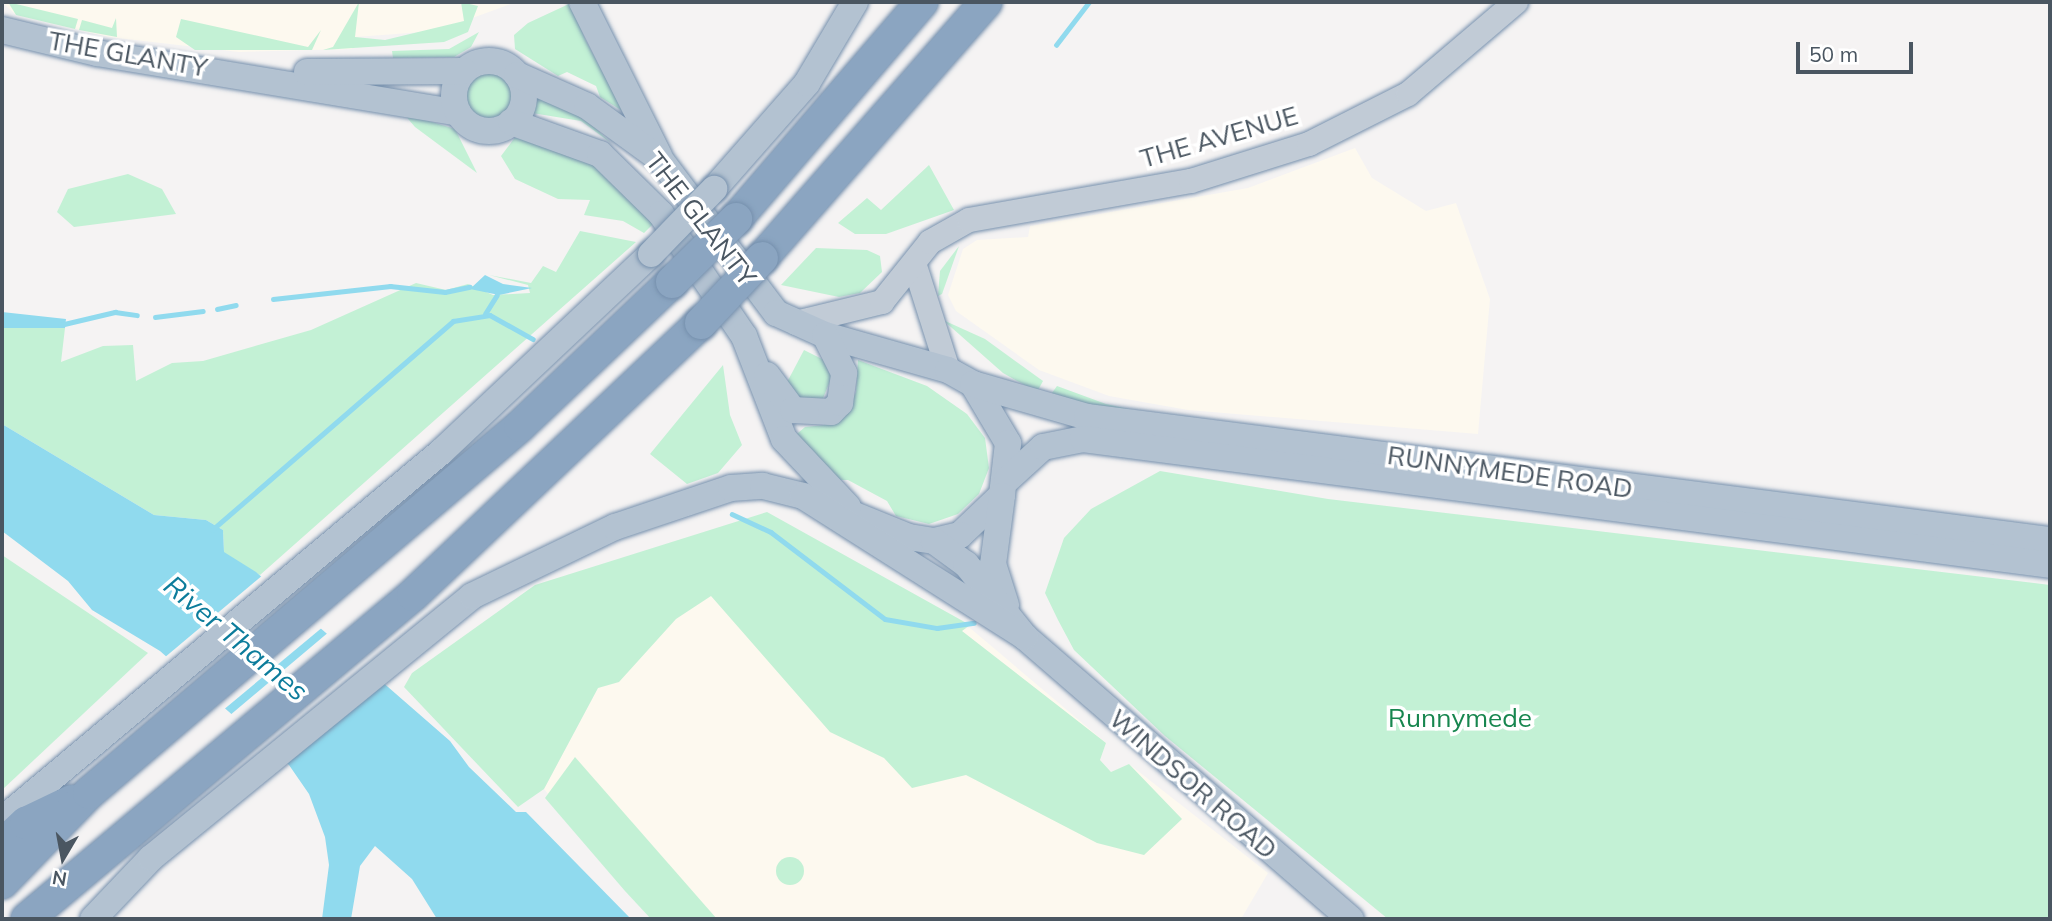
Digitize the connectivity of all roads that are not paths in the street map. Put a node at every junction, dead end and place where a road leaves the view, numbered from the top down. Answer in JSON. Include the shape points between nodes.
{"nodes":[{"id":1,"x":582,"y":2,"type":"edge"},
{"id":2,"x":855,"y":2,"type":"edge"},
{"id":3,"x":922,"y":2,"type":"edge"},
{"id":4,"x":986,"y":2,"type":"edge"},
{"id":5,"x":1516,"y":2,"type":"edge"},
{"id":6,"x":2,"y":30,"type":"edge"},
{"id":7,"x":464,"y":71,"type":"junction"},
{"id":8,"x":256,"y":75,"type":"junction"},
{"id":9,"x":517,"y":75,"type":"junction"},
{"id":10,"x":458,"y":113,"type":"junction"},
{"id":11,"x":511,"y":122,"type":"junction"},
{"id":12,"x":660,"y":159,"type":"junction"},
{"id":13,"x":915,"y":266,"type":"junction"},
{"id":14,"x":771,"y":308,"type":"joint"},
{"id":15,"x":796,"y":323,"type":"junction"},
{"id":16,"x":825,"y":335,"type":"junction"},
{"id":17,"x":750,"y":347,"type":"junction"},
{"id":18,"x":948,"y":370,"type":"junction"},
{"id":19,"x":973,"y":384,"type":"junction"},
{"id":20,"x":1005,"y":487,"type":"junction"},
{"id":21,"x":803,"y":496,"type":"junction"},
{"id":22,"x":849,"y":508,"type":"junction"},
{"id":23,"x":2050,"y":540,"type":"edge"},
{"id":24,"x":934,"y":541,"type":"junction"},
{"id":25,"x":2050,"y":565,"type":"edge"},
{"id":26,"x":1031,"y":642,"type":"junction"},
{"id":27,"x":89,"y":793,"type":"junction"},
{"id":28,"x":2,"y":820,"type":"edge"},
{"id":29,"x":2,"y":845,"type":"edge"},
{"id":30,"x":2,"y":883,"type":"edge"},
{"id":31,"x":27,"y":919,"type":"edge"},
{"id":32,"x":93,"y":919,"type":"edge"},
{"id":33,"x":1351,"y":919,"type":"edge"}],
"edges":[{"from":1,"to":12,"type":"main road"},
{"from":2,"to":28,"type":"main road","bridge":true,"via":[[807,83],[714,189],[521,382]]},
{"from":3,"to":27,"type":"highway","bridge":true,"via":[[736,219],[672,282],[520,426]]},
{"from":4,"to":31,"type":"highway","bridge":true,"via":[[701,323],[413,595]]},
{"from":5,"to":13,"type":"main road","name":"THE AVENUE","via":[[1408,94],[1308,144],[1191,181],[969,220],[930,242]]},
{"from":6,"to":8,"type":"main road","name":"THE GLANTY","via":[[97,53]]},
{"from":7,"to":8,"type":"main road","name":"THE GLANTY","via":[[381,68]]},
{"from":7,"to":9,"type":"main road","via":[[495,61]]},
{"from":7,"to":10,"type":"main road","via":[[455,88]]},
{"from":8,"to":10,"type":"main road","name":"THE GLANTY"},
{"from":9,"to":11,"type":"main road","via":[[523,100]]},
{"from":9,"to":12,"type":"main road","name":"THE GLANTY","via":[[587,106]]},
{"from":10,"to":11,"type":"main road","via":[[486,131]]},
{"from":11,"to":17,"type":"main road","name":"THE GLANTY","via":[[584,145],[629,178],[668,224]]},
{"from":12,"to":14,"type":"main road","name":"THE GLANTY"},
{"from":13,"to":15,"type":"main road","name":"THE AVENUE","via":[[882,302]]},
{"from":13,"to":18,"type":"main road"},
{"from":14,"to":15,"type":"main road","name":"RUNNYMEDE ROAD"},
{"from":15,"to":16,"type":"main road","name":"RUNNYMEDE ROAD"},
{"from":16,"to":17,"type":"main road","via":[[844,373],[840,403],[831,412],[793,410]]},
{"from":16,"to":18,"type":"main road","name":"RUNNYMEDE ROAD"},
{"from":17,"to":22,"type":"main road","via":[[784,439]]},
{"from":18,"to":19,"type":"main road","name":"RUNNYMEDE ROAD"},
{"from":19,"to":20,"type":"main road","name":"WINDSOR ROAD","via":[[1008,443]]},
{"from":19,"to":23,"type":"main road","name":"RUNNYMEDE ROAD","via":[[1087,417]]},
{"from":20,"to":24,"type":"main road","name":"RUNNYMEDE ROAD","via":[[981,522]]},
{"from":20,"to":25,"type":"main road","name":"RUNNYMEDE ROAD","via":[[1043,447],[1083,439]]},
{"from":20,"to":26,"type":"main road","name":"WINDSOR ROAD","via":[[996,581]]},
{"from":21,"to":22,"type":"main road"},
{"from":21,"to":26,"type":"main road"},
{"from":21,"to":32,"type":"main road","via":[[763,486],[731,488],[615,527],[472,596],[191,824]]},
{"from":22,"to":24,"type":"main road","via":[[909,537]]},
{"from":24,"to":26,"type":"main road","name":"WINDSOR ROAD","via":[[965,564]]},
{"from":26,"to":33,"type":"main road","name":"WINDSOR ROAD"},
{"from":27,"to":29,"type":"highway","via":[[26,823]]},
{"from":27,"to":30,"type":"highway"}]}
